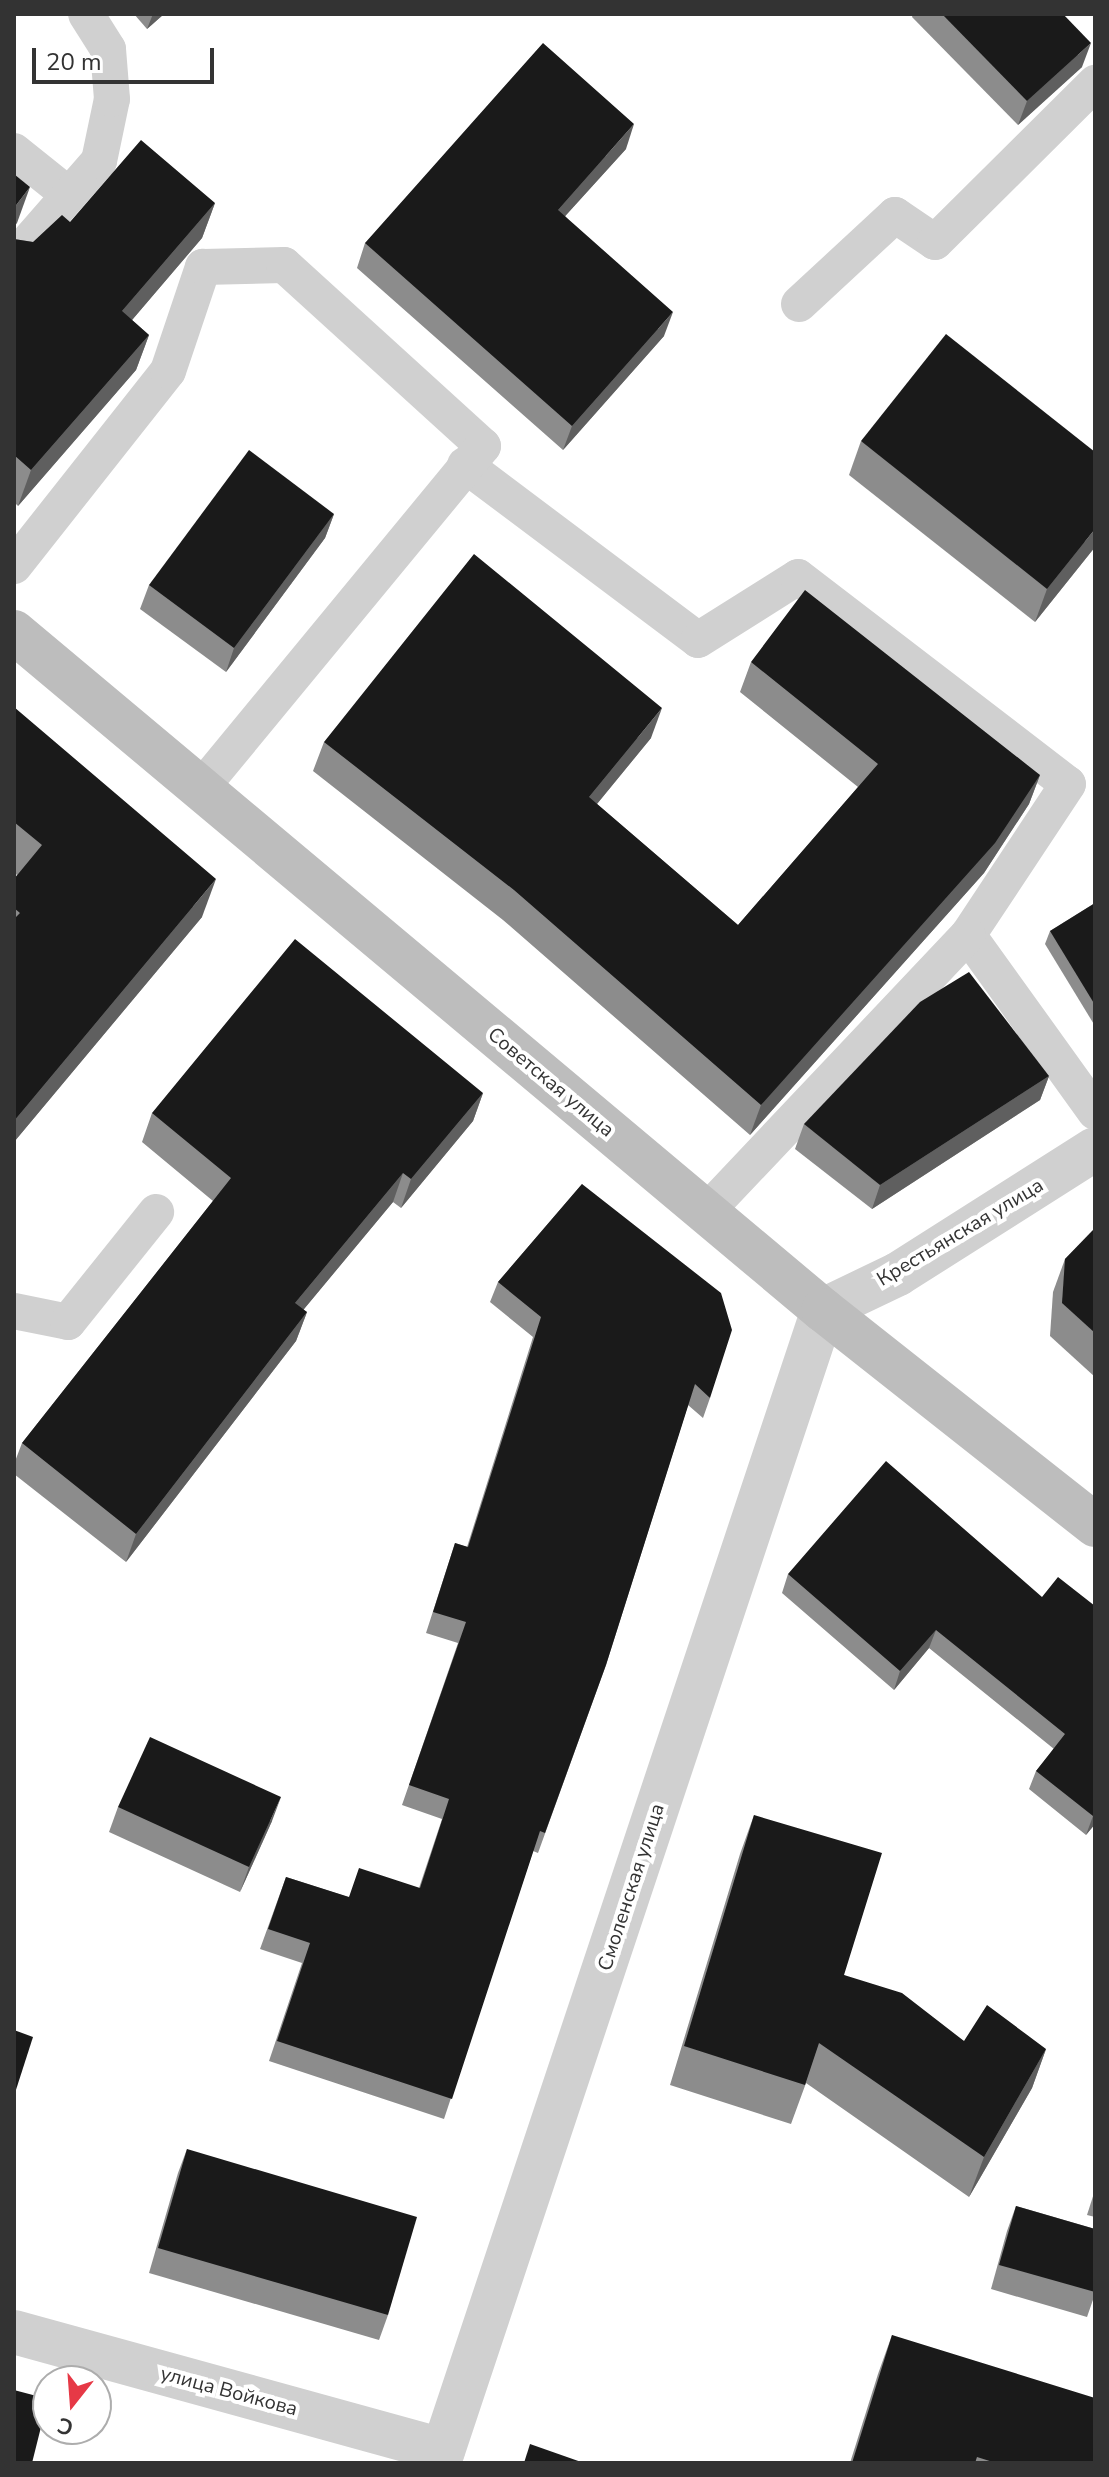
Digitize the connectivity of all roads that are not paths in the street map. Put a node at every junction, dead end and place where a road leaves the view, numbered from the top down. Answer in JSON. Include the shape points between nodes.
{"nodes":[{"id":1,"x":86,"y":14,"type":"edge"},
{"id":2,"x":1095,"y":83,"type":"edge"},
{"id":3,"x":14,"y":151,"type":"edge"},
{"id":4,"x":69,"y":195,"type":"junction"},
{"id":5,"x":14,"y":258,"type":"edge"},
{"id":6,"x":799,"y":304,"type":"dead end"},
{"id":7,"x":465,"y":465,"type":"junction"},
{"id":8,"x":14,"y":566,"type":"edge"},
{"id":9,"x":14,"y":632,"type":"edge"},
{"id":10,"x":201,"y":788,"type":"junction"},
{"id":11,"x":968,"y":935,"type":"junction"},
{"id":12,"x":1095,"y":1112,"type":"edge"},
{"id":13,"x":1095,"y":1149,"type":"edge"},
{"id":14,"x":156,"y":1212,"type":"dead end"},
{"id":15,"x":706,"y":1212,"type":"junction"},
{"id":16,"x":823,"y":1310,"type":"junction"},
{"id":17,"x":14,"y":1311,"type":"edge"},
{"id":18,"x":1095,"y":1525,"type":"edge"},
{"id":19,"x":14,"y":2332,"type":"edge"},
{"id":20,"x":441,"y":2456,"type":"edge"}],
"edges":[{"from":1,"to":4,"type":"lane","via":[[108,49],[112,99],[99,161]]},
{"from":2,"to":6,"type":"lane","via":[[935,242],[895,215]]},
{"from":3,"to":4,"type":"lane"},
{"from":4,"to":5,"type":"lane"},
{"from":7,"to":8,"type":"lane","via":[[483,446],[284,265],[203,267],[168,371]]},
{"from":7,"to":10,"type":"lane"},
{"from":7,"to":11,"type":"lane","via":[[698,640],[798,577],[1068,784]]},
{"from":9,"to":10,"type":"main road","name":"Советская улица"},
{"from":10,"to":15,"type":"main road","name":"Советская улица"},
{"from":11,"to":12,"type":"lane"},
{"from":11,"to":15,"type":"lane"},
{"from":13,"to":16,"type":"street","name":"Крестьянская улица","via":[[898,1274]]},
{"from":14,"to":17,"type":"lane","via":[[68,1322]]},
{"from":15,"to":16,"type":"main road","name":"Советская улица"},
{"from":16,"to":18,"type":"main road","name":"Советская улица"},
{"from":16,"to":20,"type":"street","name":"Смоленская улица"},
{"from":19,"to":20,"type":"street","name":"улица Войкова"}]}
